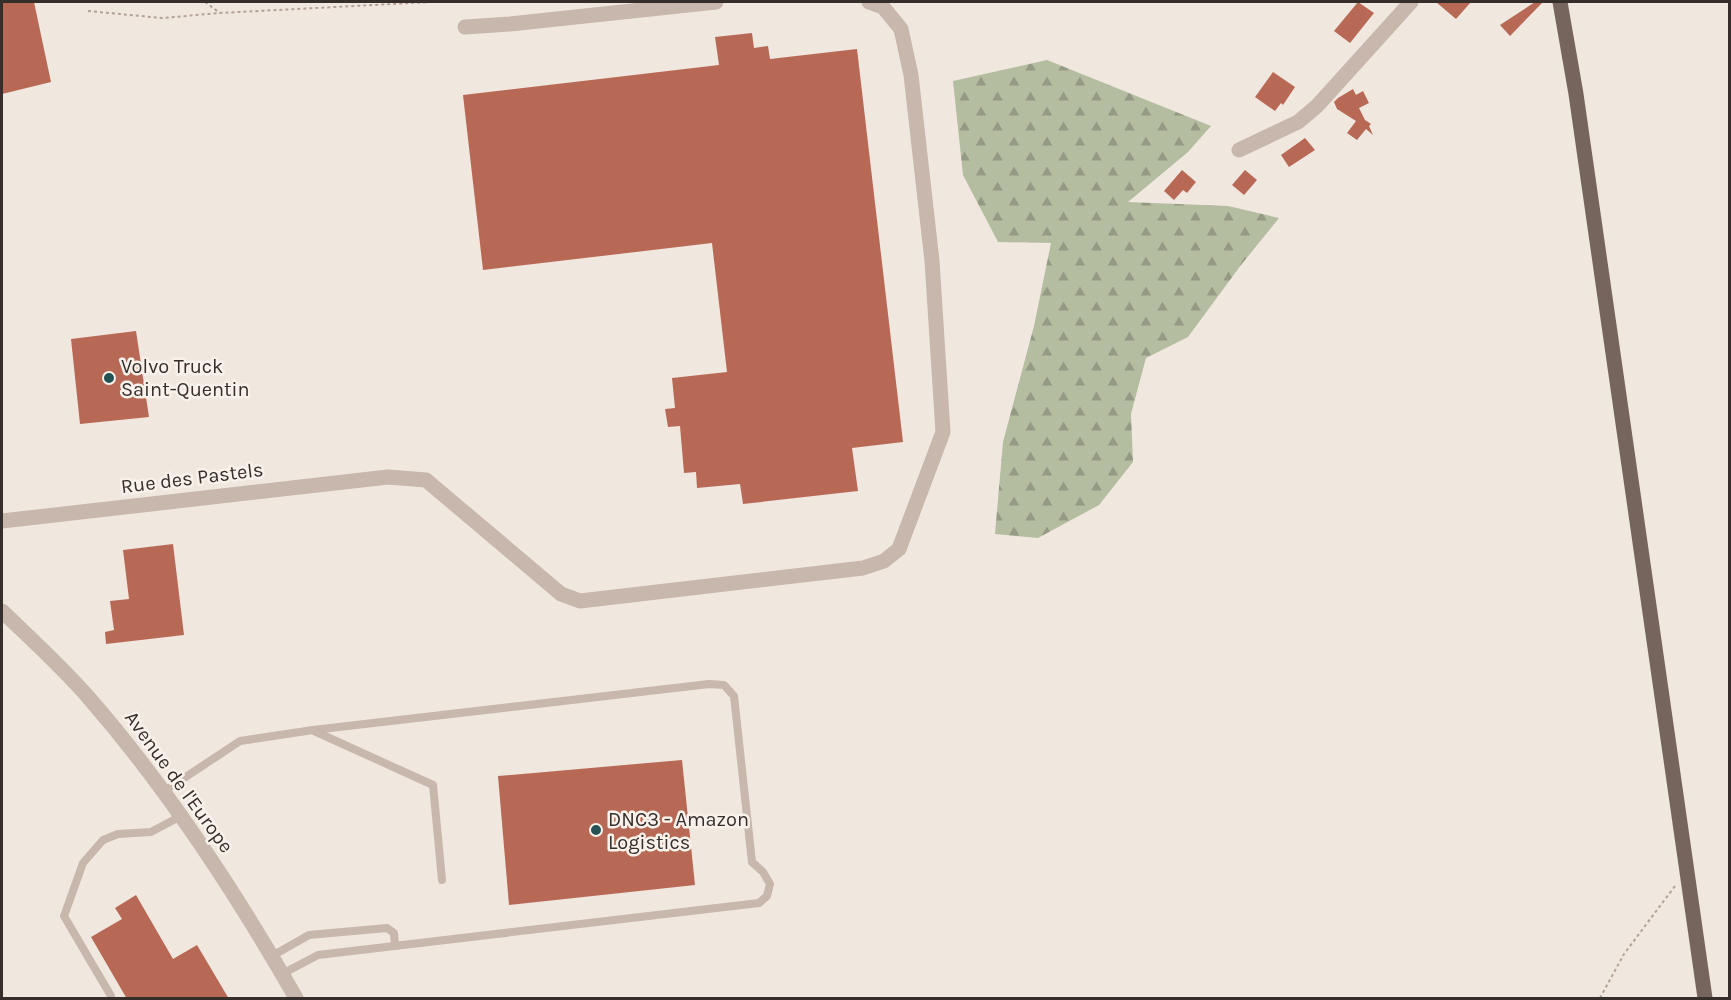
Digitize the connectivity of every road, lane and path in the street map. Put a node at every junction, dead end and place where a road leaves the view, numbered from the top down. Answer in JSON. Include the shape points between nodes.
{"nodes":[{"id":1,"x":205,"y":2,"type":"edge"},
{"id":2,"x":432,"y":2,"type":"edge"},
{"id":3,"x":716,"y":2,"type":"edge"},
{"id":4,"x":869,"y":2,"type":"edge"},
{"id":5,"x":1411,"y":2,"type":"edge"},
{"id":6,"x":1560,"y":2,"type":"edge"},
{"id":7,"x":88,"y":11,"type":"dead end"},
{"id":8,"x":220,"y":13,"type":"junction"},
{"id":9,"x":465,"y":27,"type":"dead end"},
{"id":10,"x":1239,"y":150,"type":"dead end"},
{"id":11,"x":2,"y":521,"type":"edge"},
{"id":12,"x":2,"y":611,"type":"edge"},
{"id":13,"x":314,"y":730,"type":"junction"},
{"id":14,"x":164,"y":792,"type":"junction"},
{"id":15,"x":181,"y":816,"type":"junction"},
{"id":16,"x":1686,"y":872,"type":"junction"},
{"id":17,"x":442,"y":880,"type":"dead end"},
{"id":18,"x":395,"y":945,"type":"junction"},
{"id":19,"x":272,"y":956,"type":"junction"},
{"id":20,"x":282,"y":974,"type":"junction"},
{"id":21,"x":111,"y":999,"type":"edge"},
{"id":22,"x":296,"y":999,"type":"edge"},
{"id":23,"x":1600,"y":999,"type":"edge"},
{"id":24,"x":1705,"y":999,"type":"edge"}],
"edges":[{"from":1,"to":8,"type":"path"},
{"from":2,"to":8,"type":"path"},
{"from":3,"to":9,"type":"street"},
{"from":4,"to":11,"type":"street","name":"Rue des Pastels","via":[[883,7],[901,29],[911,75],[932,261],[944,432],[899,549],[884,561],[863,568],[580,601],[561,594],[426,480],[388,477]]},
{"from":5,"to":10,"type":"street","via":[[1317,106],[1298,122]]},
{"from":6,"to":16,"type":"main road"},
{"from":7,"to":8,"type":"path","via":[[162,18]]},
{"from":12,"to":14,"type":"street","name":"Avenue de l'Europe","via":[[88,697]]},
{"from":13,"to":14,"type":"lane","via":[[240,741]]},
{"from":13,"to":17,"type":"lane","via":[[433,785]]},
{"from":13,"to":18,"type":"lane","via":[[709,684],[724,685],[734,696],[753,862],[770,884],[767,896],[759,903]]},
{"from":14,"to":15,"type":"street","name":"Avenue de l'Europe"},
{"from":15,"to":19,"type":"street","name":"Avenue de l'Europe"},
{"from":15,"to":21,"type":"lane","via":[[151,831],[118,834],[103,840],[83,862],[64,916]]},
{"from":16,"to":23,"type":"path","via":[[1624,954]]},
{"from":16,"to":24,"type":"main road"},
{"from":18,"to":19,"type":"lane","via":[[394,933],[387,928],[309,935]]},
{"from":18,"to":20,"type":"lane","via":[[318,955]]},
{"from":19,"to":20,"type":"street","name":"Avenue de l'Europe"},
{"from":20,"to":22,"type":"street","name":"Avenue de l'Europe"}]}
